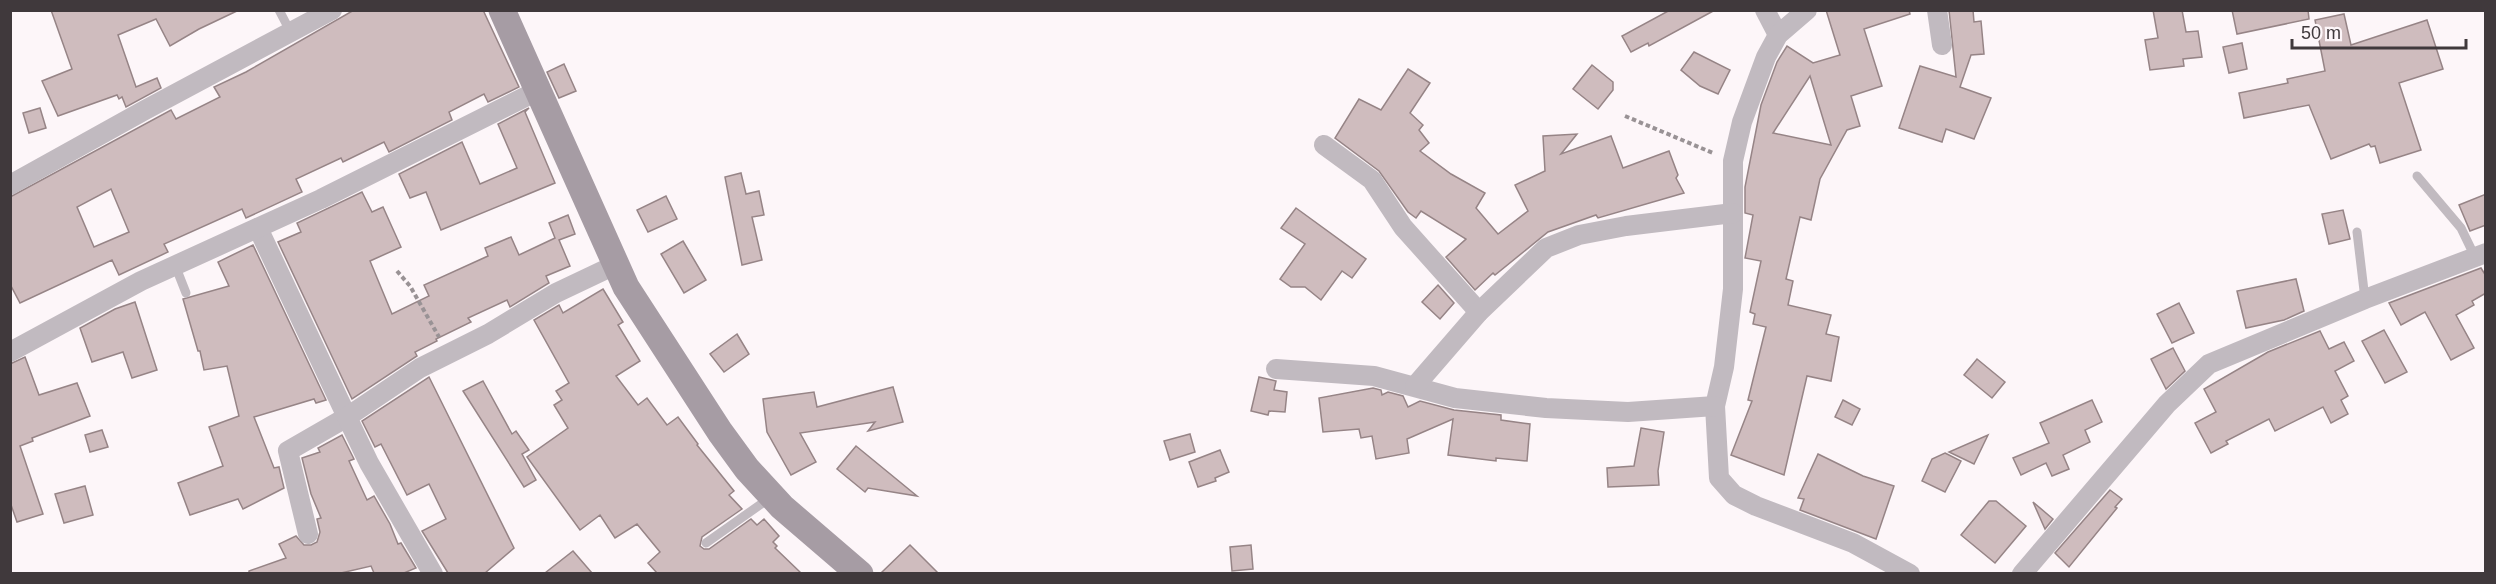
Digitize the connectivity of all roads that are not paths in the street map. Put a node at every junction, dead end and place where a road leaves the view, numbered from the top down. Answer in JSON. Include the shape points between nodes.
{"nodes":[{"id":1,"x":279,"y":10,"type":"edge"},
{"id":2,"x":332,"y":10,"type":"edge"},
{"id":3,"x":502,"y":10,"type":"edge"},
{"id":4,"x":1765,"y":10,"type":"edge"},
{"id":5,"x":1807,"y":10,"type":"edge"},
{"id":6,"x":1937,"y":10,"type":"edge"},
{"id":7,"x":290,"y":31,"type":"junction"},
{"id":8,"x":1778,"y":35,"type":"junction"},
{"id":9,"x":1941,"y":45,"type":"dead end"},
{"id":10,"x":537,"y":91,"type":"junction"},
{"id":11,"x":1324,"y":145,"type":"dead end"},
{"id":12,"x":2416,"y":176,"type":"dead end"},
{"id":13,"x":10,"y":185,"type":"edge"},
{"id":14,"x":1733,"y":213,"type":"junction"},
{"id":15,"x":258,"y":228,"type":"junction"},
{"id":16,"x":2357,"y":232,"type":"dead end"},
{"id":17,"x":2480,"y":255,"type":"edge"},
{"id":18,"x":175,"y":265,"type":"junction"},
{"id":19,"x":615,"y":265,"type":"junction"},
{"id":20,"x":186,"y":293,"type":"dead end"},
{"id":21,"x":2365,"y":299,"type":"junction"},
{"id":22,"x":1479,"y":312,"type":"junction"},
{"id":23,"x":10,"y":352,"type":"edge"},
{"id":24,"x":1276,"y":369,"type":"dead end"},
{"id":25,"x":1415,"y":386,"type":"junction"},
{"id":26,"x":1715,"y":406,"type":"junction"},
{"id":27,"x":348,"y":417,"type":"junction"},
{"id":28,"x":772,"y":496,"type":"junction"},
{"id":29,"x":308,"y":534,"type":"dead end"},
{"id":30,"x":706,"y":543,"type":"dead end"},
{"id":31,"x":433,"y":573,"type":"edge"},
{"id":32,"x":860,"y":573,"type":"edge"},
{"id":33,"x":1910,"y":573,"type":"edge"},
{"id":34,"x":2022,"y":573,"type":"edge"}],
"edges":[{"from":1,"to":7,"type":"lane"},
{"from":2,"to":7,"type":"street"},
{"from":3,"to":10,"type":"street"},
{"from":4,"to":8,"type":"street"},
{"from":5,"to":8,"type":"street"},
{"from":6,"to":9,"type":"street"},
{"from":7,"to":13,"type":"street"},
{"from":8,"to":14,"type":"street","via":[[1766,57],[1733,161]]},
{"from":10,"to":15,"type":"street"},
{"from":10,"to":19,"type":"street"},
{"from":11,"to":22,"type":"street","via":[[1372,180],[1403,227]]},
{"from":12,"to":17,"type":"lane"},
{"from":14,"to":22,"type":"street","via":[[1579,235],[1546,248]]},
{"from":14,"to":26,"type":"street","via":[[1733,289]]},
{"from":15,"to":18,"type":"street"},
{"from":15,"to":27,"type":"street"},
{"from":16,"to":21,"type":"lane"},
{"from":17,"to":21,"type":"street"},
{"from":18,"to":20,"type":"lane"},
{"from":18,"to":23,"type":"street"},
{"from":19,"to":27,"type":"street","via":[[420,368]]},
{"from":19,"to":28,"type":"street","via":[[720,432]]},
{"from":21,"to":34,"type":"street","via":[[2209,364],[2167,404]]},
{"from":22,"to":25,"type":"street"},
{"from":24,"to":25,"type":"street","via":[[1374,376]]},
{"from":25,"to":26,"type":"street","via":[[1455,398],[1546,408],[1628,412]]},
{"from":26,"to":33,"type":"street","via":[[1719,478],[1734,495],[1853,543]]},
{"from":27,"to":29,"type":"street","via":[[288,451]]},
{"from":27,"to":31,"type":"street","via":[[369,463]]},
{"from":28,"to":30,"type":"lane"},
{"from":28,"to":32,"type":"street"}]}
